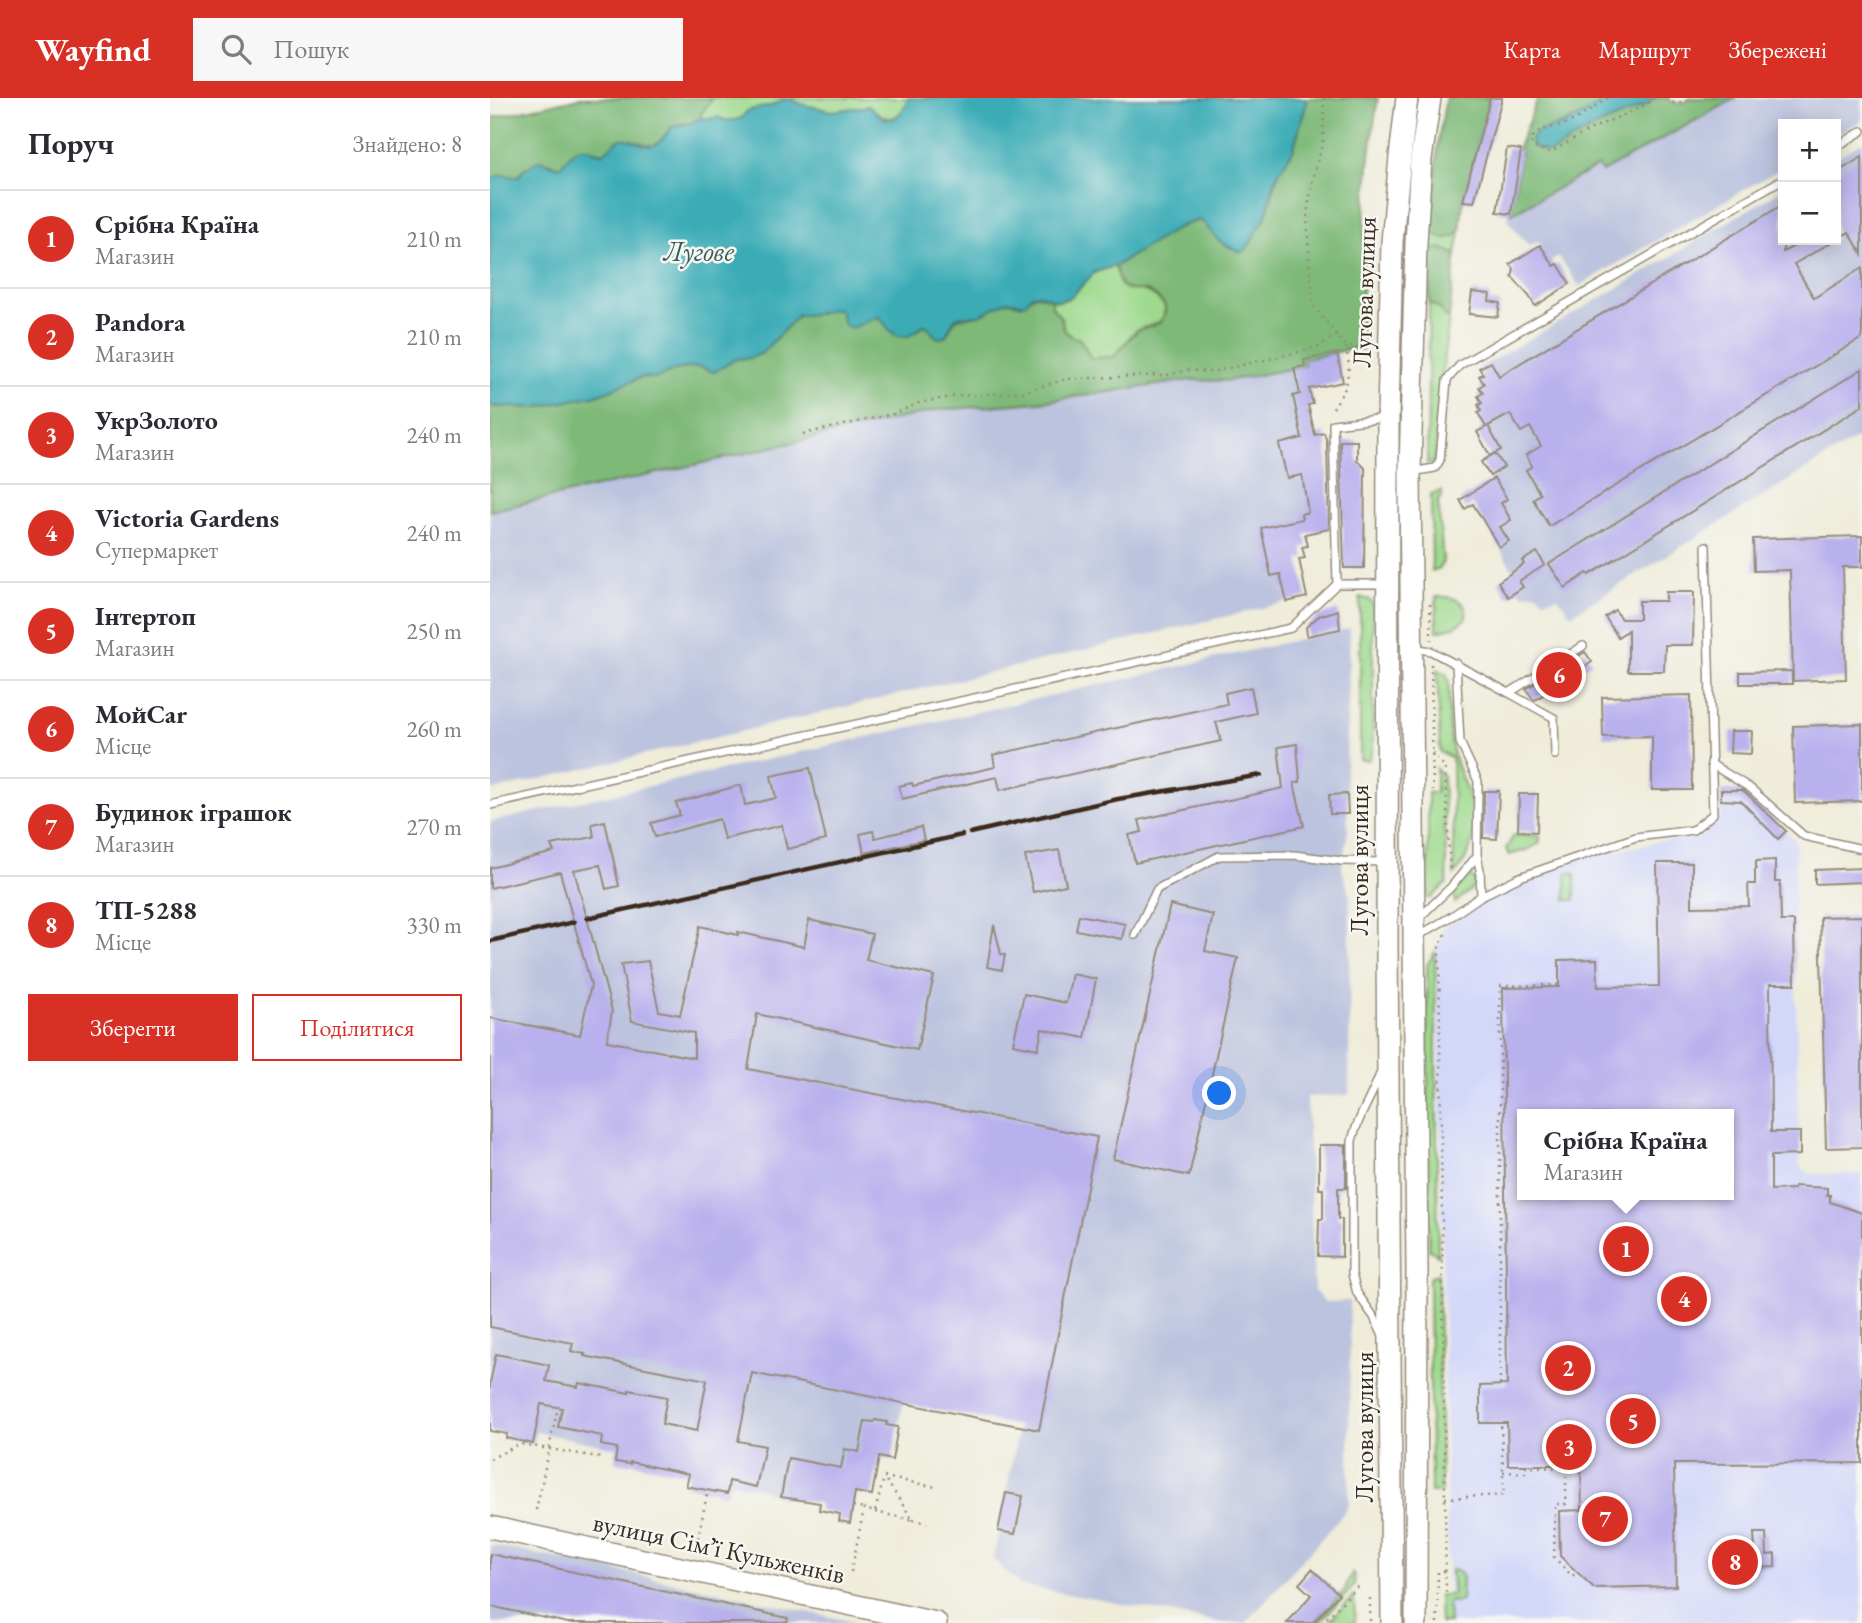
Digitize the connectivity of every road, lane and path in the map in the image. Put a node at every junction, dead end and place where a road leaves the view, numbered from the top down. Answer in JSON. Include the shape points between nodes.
{"nodes":[{"id":1,"x":1324,"y":98,"type":"edge"},
{"id":2,"x":1407,"y":98,"type":"edge"},
{"id":3,"x":1430,"y":98,"type":"edge"},
{"id":4,"x":1608,"y":98,"type":"edge"},
{"id":5,"x":1654,"y":98,"type":"edge"},
{"id":6,"x":1668,"y":98,"type":"edge"},
{"id":7,"x":1691,"y":98,"type":"edge"},
{"id":8,"x":1862,"y":131,"type":"edge"},
{"id":9,"x":1841,"y":144,"type":"edge"},
{"id":10,"x":1778,"y":182,"type":"edge"},
{"id":11,"x":1336,"y":335,"type":"junction"},
{"id":12,"x":1346,"y":346,"type":"junction"},
{"id":13,"x":1369,"y":346,"type":"dead end"},
{"id":14,"x":1332,"y":408,"type":"dead end"},
{"id":15,"x":1388,"y":418,"type":"junction"},
{"id":16,"x":803,"y":434,"type":"dead end"},
{"id":17,"x":1410,"y":472,"type":"junction"},
{"id":18,"x":1706,"y":546,"type":"dead end"},
{"id":19,"x":1337,"y":584,"type":"junction"},
{"id":20,"x":1387,"y":584,"type":"junction"},
{"id":21,"x":1583,"y":646,"type":"dead end"},
{"id":22,"x":1412,"y":648,"type":"junction"},
{"id":23,"x":1456,"y":663,"type":"junction"},
{"id":24,"x":1509,"y":693,"type":"junction"},
{"id":25,"x":1432,"y":753,"type":"dead end"},
{"id":26,"x":1555,"y":755,"type":"dead end"},
{"id":27,"x":1711,"y":764,"type":"junction"},
{"id":28,"x":1432,"y":765,"type":"dead end"},
{"id":29,"x":1433,"y":791,"type":"dead end"},
{"id":30,"x":1361,"y":796,"type":"dead end"},
{"id":31,"x":490,"y":805,"type":"edge"},
{"id":32,"x":1355,"y":822,"type":"dead end"},
{"id":33,"x":1862,"y":849,"type":"edge"},
{"id":34,"x":1477,"y":856,"type":"junction"},
{"id":35,"x":1388,"y":862,"type":"junction"},
{"id":36,"x":1451,"y":887,"type":"junction"},
{"id":37,"x":1481,"y":896,"type":"junction"},
{"id":38,"x":1452,"y":916,"type":"junction"},
{"id":39,"x":1414,"y":931,"type":"junction"},
{"id":40,"x":1135,"y":935,"type":"dead end"},
{"id":41,"x":1559,"y":985,"type":"dead end"},
{"id":42,"x":1389,"y":1047,"type":"junction"},
{"id":43,"x":1391,"y":1354,"type":"junction"},
{"id":44,"x":1500,"y":1385,"type":"dead end"},
{"id":45,"x":558,"y":1407,"type":"dead end"},
{"id":46,"x":1501,"y":1423,"type":"dead end"},
{"id":47,"x":549,"y":1449,"type":"junction"},
{"id":48,"x":604,"y":1458,"type":"dead end"},
{"id":49,"x":490,"y":1459,"type":"edge"},
{"id":50,"x":1503,"y":1472,"type":"junction"},
{"id":51,"x":884,"y":1477,"type":"junction"},
{"id":52,"x":936,"y":1487,"type":"dead end"},
{"id":53,"x":708,"y":1490,"type":"dead end"},
{"id":54,"x":1445,"y":1498,"type":"junction"},
{"id":55,"x":853,"y":1506,"type":"dead end"},
{"id":56,"x":864,"y":1509,"type":"junction"},
{"id":57,"x":536,"y":1510,"type":"dead end"},
{"id":58,"x":875,"y":1512,"type":"junction"},
{"id":59,"x":913,"y":1520,"type":"junction"},
{"id":60,"x":927,"y":1523,"type":"dead end"},
{"id":61,"x":490,"y":1527,"type":"edge"},
{"id":62,"x":691,"y":1570,"type":"junction"},
{"id":63,"x":1446,"y":1571,"type":"junction"},
{"id":64,"x":851,"y":1572,"type":"dead end"},
{"id":65,"x":1578,"y":1573,"type":"dead end"},
{"id":66,"x":1359,"y":1584,"type":"dead end"},
{"id":67,"x":1446,"y":1594,"type":"dead end"},
{"id":68,"x":1370,"y":1598,"type":"dead end"},
{"id":69,"x":936,"y":1623,"type":"edge"},
{"id":70,"x":1322,"y":1623,"type":"edge"},
{"id":71,"x":1370,"y":1623,"type":"edge"},
{"id":72,"x":1392,"y":1623,"type":"edge"},
{"id":73,"x":1416,"y":1623,"type":"edge"},
{"id":74,"x":1437,"y":1623,"type":"edge"}],
"edges":[{"from":1,"to":11,"type":"path","via":[[1323,143],[1307,215],[1314,307]]},
{"from":2,"to":15,"type":"main road","name":"Лугова вулиця","via":[[1392,242]]},
{"from":3,"to":17,"type":"main road","name":"Лугова вулиця","via":[[1416,243]]},
{"from":4,"to":5,"type":"path","via":[[1583,116],[1535,135],[1533,147],[1551,152]]},
{"from":6,"to":7,"type":"path","via":[[1674,103]]},
{"from":8,"to":9,"type":"lane"},
{"from":10,"to":17,"type":"lane","via":[[1460,365],[1447,380],[1440,460],[1435,468]]},
{"from":11,"to":12,"type":"path"},
{"from":11,"to":16,"type":"path","via":[[1318,346],[1211,372],[1067,379],[1022,392],[919,403],[893,414]]},
{"from":12,"to":13,"type":"path"},
{"from":12,"to":14,"type":"path","via":[[1346,387]]},
{"from":15,"to":19,"type":"lane","via":[[1333,424]]},
{"from":15,"to":20,"type":"main road","name":"Лугова вулиця"},
{"from":17,"to":22,"type":"main road","name":"Лугова вулиця"},
{"from":18,"to":27,"type":"lane"},
{"from":19,"to":20,"type":"lane"},
{"from":19,"to":31,"type":"lane","via":[[1291,628]]},
{"from":20,"to":35,"type":"main road","name":"Лугова вулиця"},
{"from":21,"to":24,"type":"lane"},
{"from":22,"to":23,"type":"lane"},
{"from":22,"to":39,"type":"main road","name":"Лугова вулиця"},
{"from":23,"to":24,"type":"lane"},
{"from":23,"to":34,"type":"lane","via":[[1461,742],[1478,781]]},
{"from":24,"to":26,"type":"lane","via":[[1554,718]]},
{"from":25,"to":36,"type":"path","via":[[1446,767]]},
{"from":27,"to":33,"type":"lane","via":[[1750,788],[1804,836]]},
{"from":27,"to":37,"type":"lane","via":[[1713,814],[1693,830],[1636,837],[1520,877]]},
{"from":28,"to":29,"type":"path"},
{"from":30,"to":32,"type":"path","via":[[1362,822]]},
{"from":34,"to":36,"type":"lane"},
{"from":34,"to":37,"type":"lane"},
{"from":35,"to":40,"type":"lane","via":[[1294,855],[1219,856],[1157,889]]},
{"from":35,"to":42,"type":"main road","name":"Лугова вулиця"},
{"from":36,"to":39,"type":"lane"},
{"from":37,"to":38,"type":"lane"},
{"from":38,"to":39,"type":"lane"},
{"from":38,"to":54,"type":"path","via":[[1440,946]]},
{"from":39,"to":73,"type":"main road","name":"Лугова вулиця"},
{"from":41,"to":44,"type":"path","via":[[1500,986]]},
{"from":42,"to":43,"type":"main road","name":"Лугова вулиця"},
{"from":42,"to":43,"type":"lane","via":[[1352,1141],[1352,1273],[1357,1293]]},
{"from":43,"to":72,"type":"main road","name":"Лугова вулиця"},
{"from":45,"to":47,"type":"path"},
{"from":46,"to":50,"type":"path"},
{"from":47,"to":48,"type":"path"},
{"from":47,"to":49,"type":"path","via":[[520,1444]]},
{"from":47,"to":57,"type":"path"},
{"from":50,"to":54,"type":"path","via":[[1504,1495]]},
{"from":50,"to":65,"type":"path","via":[[1525,1473],[1525,1467],[1566,1468],[1566,1504],[1555,1504],[1554,1557],[1572,1576]]},
{"from":51,"to":52,"type":"path"},
{"from":51,"to":58,"type":"path"},
{"from":51,"to":59,"type":"path"},
{"from":53,"to":62,"type":"path"},
{"from":54,"to":63,"type":"path"},
{"from":55,"to":56,"type":"path"},
{"from":56,"to":58,"type":"path"},
{"from":56,"to":64,"type":"path"},
{"from":58,"to":59,"type":"path"},
{"from":59,"to":60,"type":"path"},
{"from":61,"to":62,"type":"main road","name":"вулиця Сімʼї Кульженків"},
{"from":62,"to":69,"type":"main road","name":"вулиця Сімʼї Кульженків"},
{"from":63,"to":67,"type":"path"},
{"from":63,"to":74,"type":"path","via":[[1438,1572]]},
{"from":66,"to":70,"type":"path"},
{"from":68,"to":71,"type":"path"}]}
